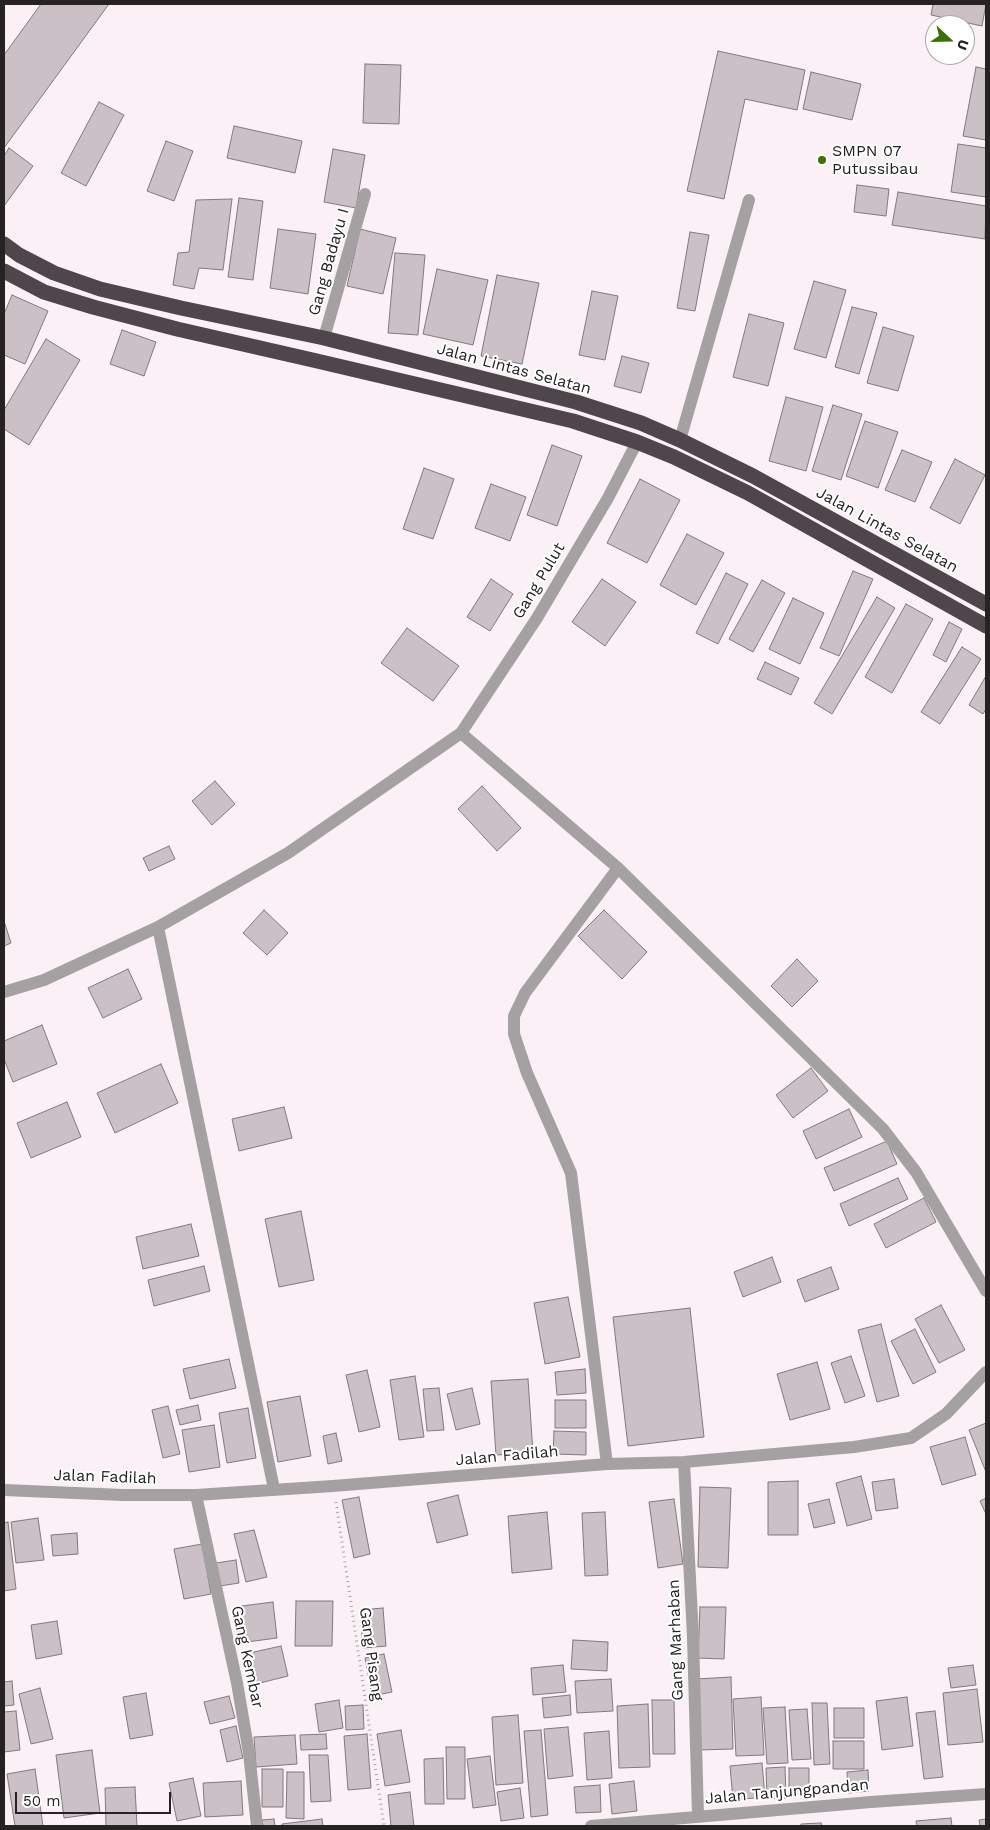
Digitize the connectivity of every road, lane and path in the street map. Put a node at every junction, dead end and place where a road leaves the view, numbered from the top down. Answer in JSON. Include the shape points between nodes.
{"nodes":[{"id":1,"x":365,"y":194,"type":"dead end"},
{"id":2,"x":749,"y":200,"type":"dead end"},
{"id":3,"x":4,"y":244,"type":"edge"},
{"id":4,"x":4,"y":271,"type":"edge"},
{"id":5,"x":324,"y":338,"type":"junction"},
{"id":6,"x":453,"y":371,"type":"junction"},
{"id":7,"x":448,"y":392,"type":"junction"},
{"id":8,"x":680,"y":440,"type":"junction"},
{"id":9,"x":637,"y":442,"type":"junction"},
{"id":10,"x":986,"y":604,"type":"edge"},
{"id":11,"x":986,"y":626,"type":"edge"},
{"id":12,"x":462,"y":733,"type":"junction"},
{"id":13,"x":618,"y":868,"type":"junction"},
{"id":14,"x":158,"y":927,"type":"junction"},
{"id":15,"x":4,"y":992,"type":"edge"},
{"id":16,"x":986,"y":1291,"type":"edge"},
{"id":17,"x":986,"y":1372,"type":"edge"},
{"id":18,"x":684,"y":1462,"type":"junction"},
{"id":19,"x":607,"y":1464,"type":"junction"},
{"id":20,"x":333,"y":1486,"type":"junction"},
{"id":21,"x":274,"y":1489,"type":"junction"},
{"id":22,"x":4,"y":1490,"type":"edge"},
{"id":23,"x":196,"y":1495,"type":"junction"},
{"id":24,"x":986,"y":1794,"type":"edge"},
{"id":25,"x":698,"y":1816,"type":"junction"},
{"id":26,"x":257,"y":1826,"type":"edge"},
{"id":27,"x":384,"y":1826,"type":"edge"},
{"id":28,"x":591,"y":1826,"type":"edge"}],
"edges":[{"from":1,"to":5,"type":"street","name":"Gang Badayu I"},
{"from":2,"to":8,"type":"street"},
{"from":3,"to":5,"type":"highway","name":"Jalan Lintas Selatan","via":[[54,273],[100,289]]},
{"from":4,"to":7,"type":"highway","via":[[44,292],[177,330]]},
{"from":5,"to":6,"type":"highway","name":"Jalan Lintas Selatan"},
{"from":6,"to":7,"type":"highway"},
{"from":6,"to":8,"type":"highway","name":"Jalan Lintas Selatan","via":[[576,402],[641,423]]},
{"from":7,"to":9,"type":"highway","via":[[573,421]]},
{"from":8,"to":10,"type":"highway","name":"Jalan Lintas Selatan","via":[[753,476]]},
{"from":9,"to":11,"type":"highway","via":[[748,493]]},
{"from":9,"to":12,"type":"street","name":"Gang Pulut","via":[[542,610]]},
{"from":12,"to":13,"type":"street"},
{"from":12,"to":14,"type":"street","via":[[288,853]]},
{"from":13,"to":16,"type":"street","via":[[883,1129],[916,1172]]},
{"from":13,"to":19,"type":"street","via":[[524,993],[514,1016],[514,1034],[527,1073],[571,1173]]},
{"from":14,"to":15,"type":"street","via":[[44,980]]},
{"from":14,"to":21,"type":"street"},
{"from":17,"to":18,"type":"street","name":"Jalan Fadilah","via":[[946,1414],[911,1438],[854,1447]]},
{"from":18,"to":19,"type":"street","name":"Jalan Fadilah"},
{"from":18,"to":25,"type":"street","name":"Gang Marhaban"},
{"from":19,"to":20,"type":"street","name":"Jalan Fadilah"},
{"from":20,"to":21,"type":"street","name":"Jalan Fadilah"},
{"from":20,"to":27,"type":"path","name":"Gang Pisang"},
{"from":21,"to":23,"type":"street","name":"Jalan Fadilah"},
{"from":22,"to":23,"type":"street","name":"Jalan Fadilah"},
{"from":23,"to":26,"type":"street","name":"Gang Kembar","via":[[240,1700]]},
{"from":24,"to":25,"type":"street","name":"Jalan Tanjungpandan"},
{"from":25,"to":28,"type":"street","name":"Jalan Tanjungpandan"}]}
